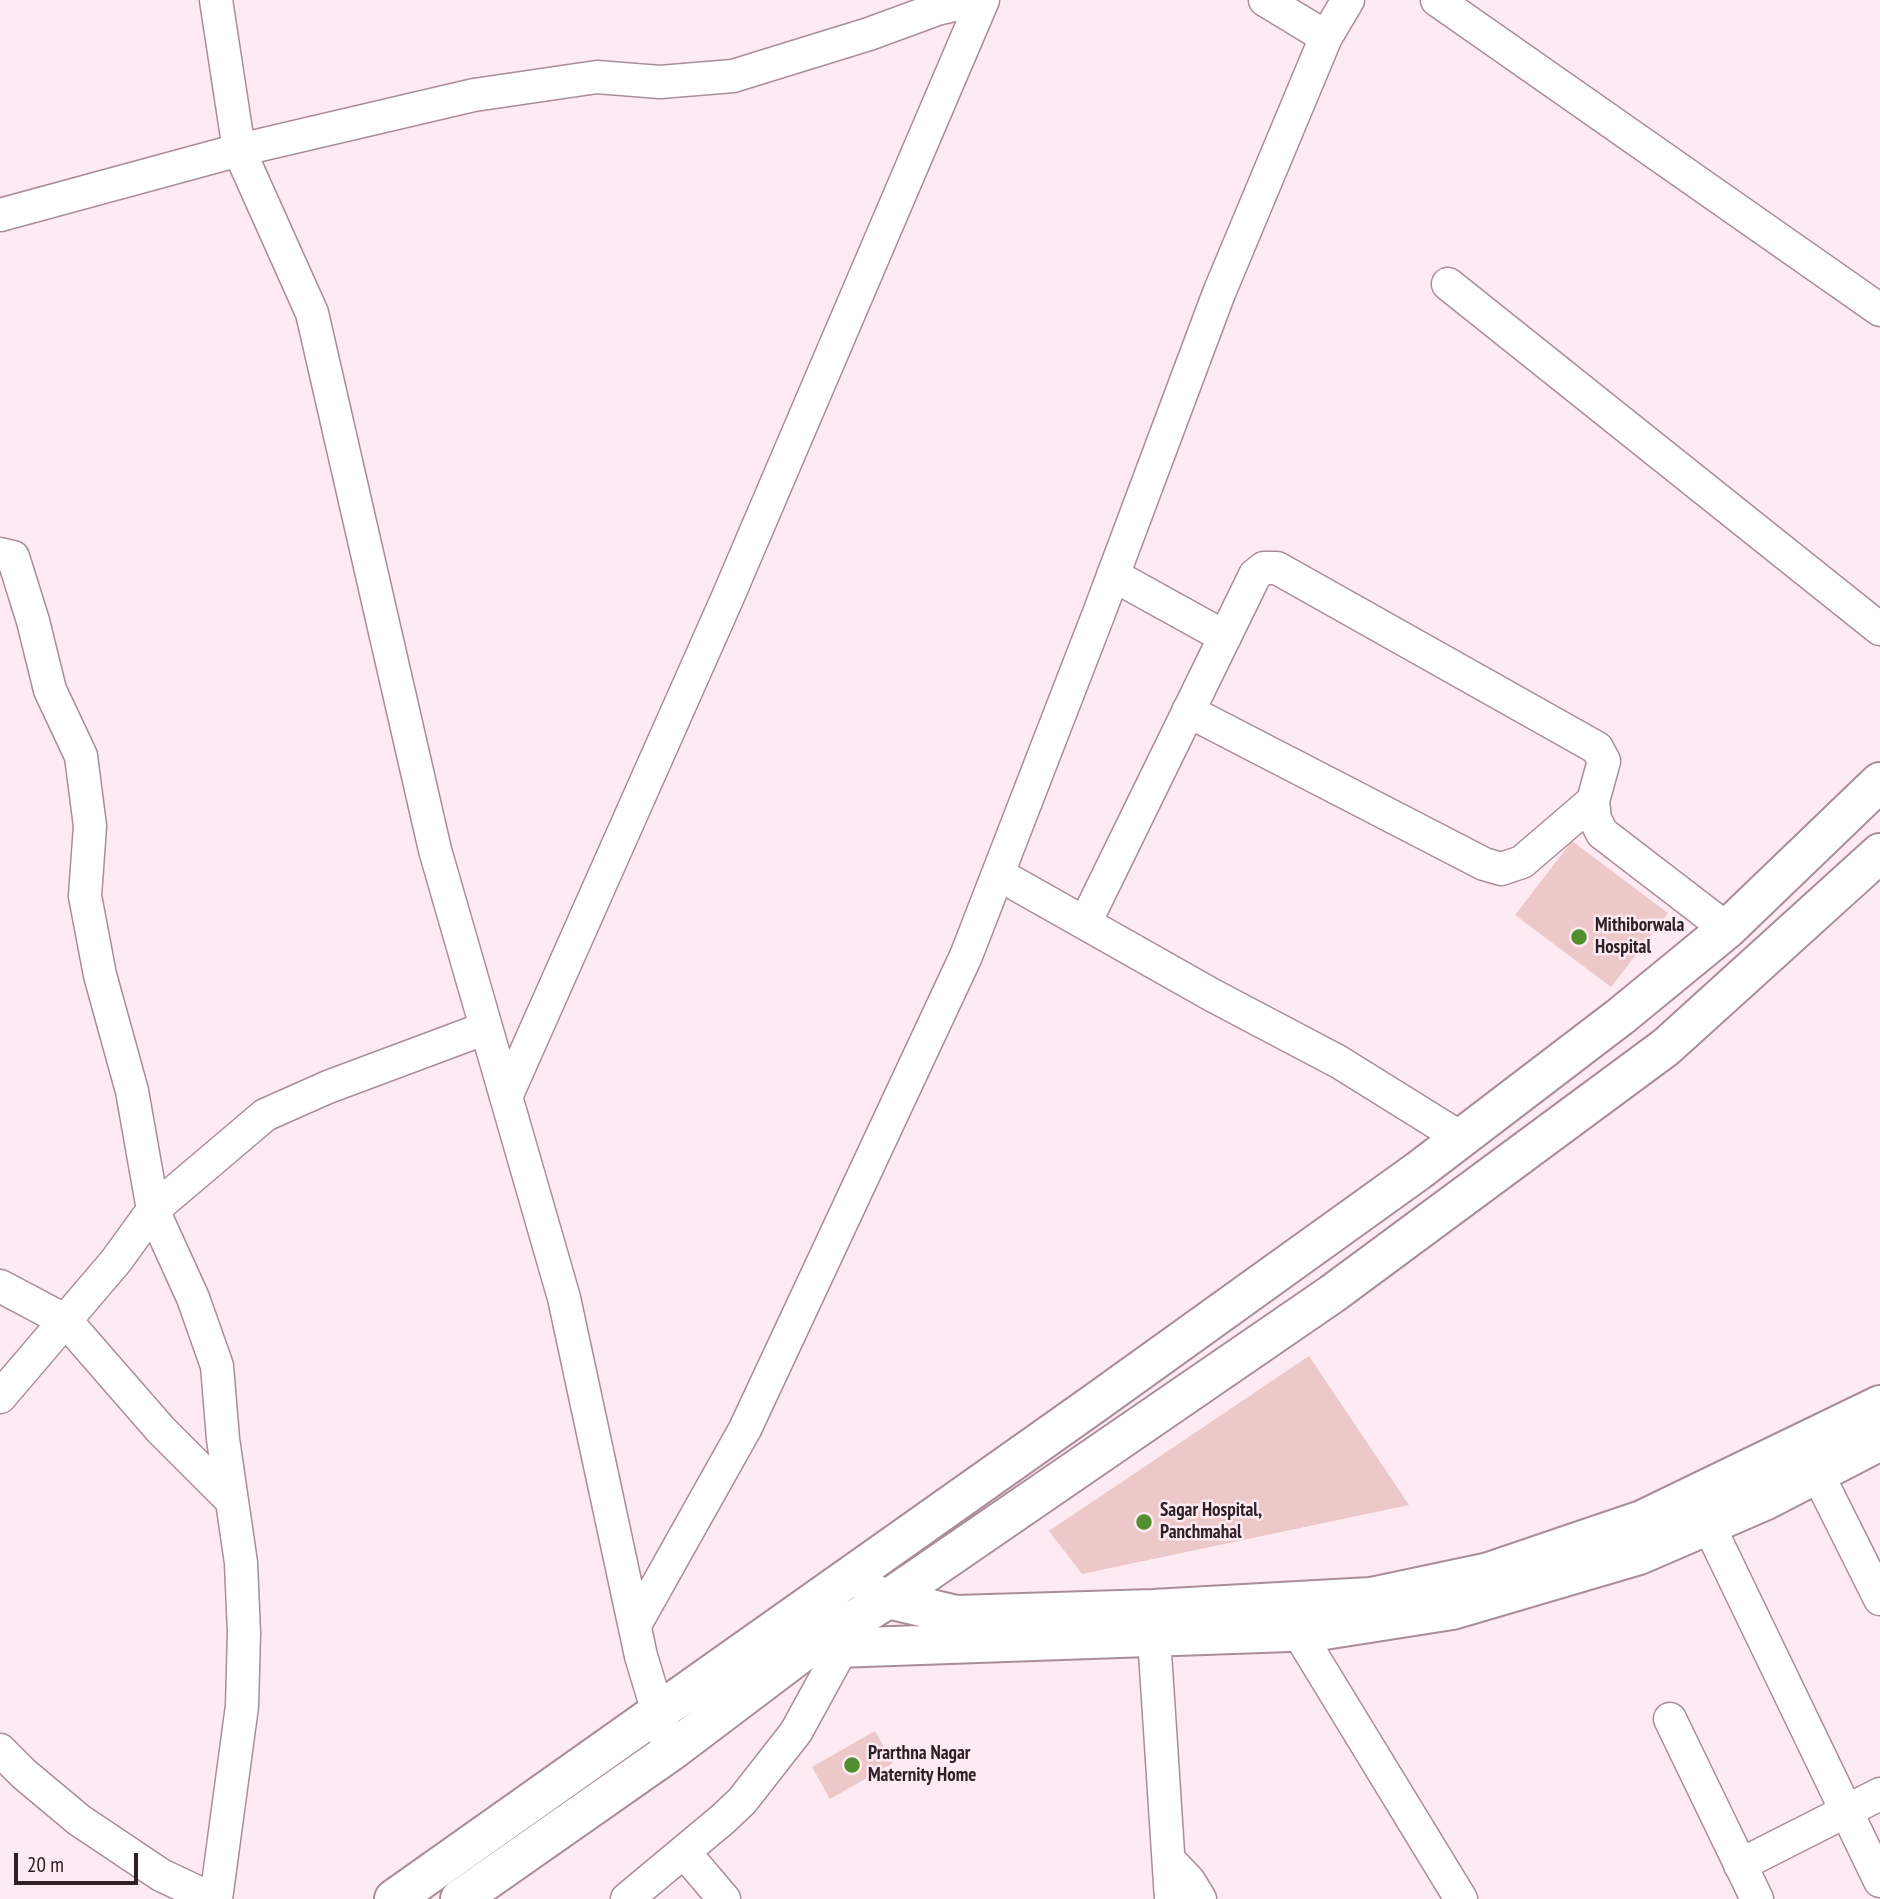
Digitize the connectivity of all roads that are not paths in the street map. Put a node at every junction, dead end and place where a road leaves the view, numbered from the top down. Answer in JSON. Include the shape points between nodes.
{"nodes":[{"id":1,"x":216,"y":0,"type":"edge"},
{"id":2,"x":976,"y":0,"type":"edge"},
{"id":3,"x":983,"y":0,"type":"edge"},
{"id":4,"x":1265,"y":0,"type":"edge"},
{"id":5,"x":1348,"y":0,"type":"edge"},
{"id":6,"x":1437,"y":0,"type":"edge"},
{"id":7,"x":1326,"y":37,"type":"junction"},
{"id":8,"x":239,"y":150,"type":"junction"},
{"id":9,"x":0,"y":215,"type":"edge"},
{"id":10,"x":1448,"y":284,"type":"dead end"},
{"id":11,"x":1880,"y":310,"type":"edge"},
{"id":12,"x":0,"y":554,"type":"edge"},
{"id":13,"x":1113,"y":575,"type":"junction"},
{"id":14,"x":1880,"y":629,"type":"edge"},
{"id":15,"x":1225,"y":637,"type":"junction"},
{"id":16,"x":1188,"y":711,"type":"junction"},
{"id":17,"x":1880,"y":782,"type":"edge"},
{"id":18,"x":1593,"y":801,"type":"junction"},
{"id":19,"x":1880,"y":853,"type":"edge"},
{"id":20,"x":998,"y":874,"type":"junction"},
{"id":21,"x":1084,"y":923,"type":"junction"},
{"id":22,"x":1727,"y":929,"type":"junction"},
{"id":23,"x":486,"y":1028,"type":"junction"},
{"id":24,"x":506,"y":1097,"type":"junction"},
{"id":25,"x":1461,"y":1138,"type":"junction"},
{"id":26,"x":153,"y":1210,"type":"junction"},
{"id":27,"x":0,"y":1286,"type":"edge"},
{"id":28,"x":66,"y":1321,"type":"junction"},
{"id":29,"x":0,"y":1397,"type":"edge"},
{"id":30,"x":1880,"y":1405,"type":"edge"},
{"id":31,"x":1880,"y":1441,"type":"edge"},
{"id":32,"x":1817,"y":1473,"type":"junction"},
{"id":33,"x":232,"y":1501,"type":"junction"},
{"id":34,"x":1709,"y":1524,"type":"junction"},
{"id":35,"x":845,"y":1580,"type":"junction"},
{"id":36,"x":1880,"y":1599,"type":"edge"},
{"id":37,"x":888,"y":1600,"type":"junction"},
{"id":38,"x":635,"y":1625,"type":"junction"},
{"id":39,"x":1298,"y":1632,"type":"junction"},
{"id":40,"x":1154,"y":1637,"type":"junction"},
{"id":41,"x":762,"y":1639,"type":"junction"},
{"id":42,"x":823,"y":1649,"type":"junction"},
{"id":43,"x":658,"y":1713,"type":"junction"},
{"id":44,"x":1670,"y":1719,"type":"dead end"},
{"id":45,"x":0,"y":1750,"type":"edge"},
{"id":46,"x":670,"y":1752,"type":"junction"},
{"id":47,"x":1880,"y":1794,"type":"edge"},
{"id":48,"x":1847,"y":1813,"type":"junction"},
{"id":49,"x":684,"y":1852,"type":"junction"},
{"id":50,"x":1169,"y":1860,"type":"junction"},
{"id":51,"x":1740,"y":1865,"type":"junction"},
{"id":52,"x":1880,"y":1881,"type":"edge"},
{"id":53,"x":214,"y":1899,"type":"edge"},
{"id":54,"x":394,"y":1899,"type":"edge"},
{"id":55,"x":460,"y":1899,"type":"edge"},
{"id":56,"x":627,"y":1899,"type":"edge"},
{"id":57,"x":724,"y":1899,"type":"edge"},
{"id":58,"x":1171,"y":1899,"type":"edge"},
{"id":59,"x":1200,"y":1899,"type":"edge"},
{"id":60,"x":1461,"y":1899,"type":"edge"},
{"id":61,"x":1757,"y":1899,"type":"edge"}],
"edges":[{"from":1,"to":8,"type":"street"},
{"from":2,"to":8,"type":"street","via":[[733,76],[660,82],[597,77],[486,93]]},
{"from":3,"to":24,"type":"street","via":[[738,574]]},
{"from":4,"to":7,"type":"street"},
{"from":5,"to":7,"type":"street"},
{"from":6,"to":11,"type":"street"},
{"from":7,"to":13,"type":"street","via":[[1219,293]]},
{"from":8,"to":9,"type":"street"},
{"from":8,"to":23,"type":"street","via":[[312,313],[435,849]]},
{"from":10,"to":14,"type":"street"},
{"from":12,"to":26,"type":"street","via":[[13,557],[50,690],[81,756],[90,826],[85,896],[100,975],[132,1091]]},
{"from":13,"to":15,"type":"street"},
{"from":13,"to":20,"type":"street"},
{"from":15,"to":16,"type":"street"},
{"from":15,"to":18,"type":"street","via":[[1255,575],[1264,568],[1277,568],[1597,748],[1604,761]]},
{"from":16,"to":18,"type":"street","via":[[1501,869],[1522,862]]},
{"from":16,"to":21,"type":"street"},
{"from":17,"to":22,"type":"main road"},
{"from":18,"to":22,"type":"street","via":[[1602,833]]},
{"from":19,"to":37,"type":"main road","via":[[1666,1046],[1332,1294]]},
{"from":20,"to":21,"type":"street"},
{"from":20,"to":38,"type":"street","via":[[966,956],[745,1429]]},
{"from":21,"to":25,"type":"street","via":[[1339,1062]]},
{"from":22,"to":25,"type":"main road"},
{"from":23,"to":24,"type":"street"},
{"from":23,"to":26,"type":"street","via":[[265,1115]]},
{"from":24,"to":38,"type":"street","via":[[564,1298]]},
{"from":25,"to":35,"type":"main road"},
{"from":26,"to":28,"type":"street"},
{"from":26,"to":33,"type":"street","via":[[193,1298],[217,1366]]},
{"from":27,"to":28,"type":"street"},
{"from":28,"to":29,"type":"street"},
{"from":28,"to":33,"type":"street"},
{"from":30,"to":37,"type":"main road","via":[[1642,1520],[1489,1572],[1371,1597],[956,1615]]},
{"from":31,"to":32,"type":"main road"},
{"from":32,"to":34,"type":"main road"},
{"from":32,"to":36,"type":"street"},
{"from":33,"to":53,"type":"street","via":[[241,1563],[242,1706]]},
{"from":34,"to":39,"type":"main road","via":[[1639,1555],[1452,1610]]},
{"from":34,"to":48,"type":"street"},
{"from":35,"to":37,"type":"main road"},
{"from":35,"to":41,"type":"main road"},
{"from":37,"to":42,"type":"main road"},
{"from":38,"to":43,"type":"street"},
{"from":39,"to":40,"type":"main road"},
{"from":39,"to":60,"type":"street"},
{"from":40,"to":42,"type":"main road"},
{"from":40,"to":50,"type":"street"},
{"from":41,"to":42,"type":"main road"},
{"from":41,"to":43,"type":"main road"},
{"from":42,"to":46,"type":"main road"},
{"from":42,"to":49,"type":"street","via":[[796,1732],[742,1801]]},
{"from":43,"to":46,"type":"street"},
{"from":43,"to":54,"type":"main road"},
{"from":44,"to":51,"type":"street"},
{"from":45,"to":53,"type":"street","via":[[79,1820],[161,1875]]},
{"from":46,"to":55,"type":"main road"},
{"from":47,"to":48,"type":"street"},
{"from":48,"to":51,"type":"street"},
{"from":48,"to":52,"type":"street"},
{"from":49,"to":56,"type":"street"},
{"from":49,"to":57,"type":"street"},
{"from":50,"to":58,"type":"street"},
{"from":50,"to":59,"type":"street"},
{"from":51,"to":61,"type":"street"}]}
